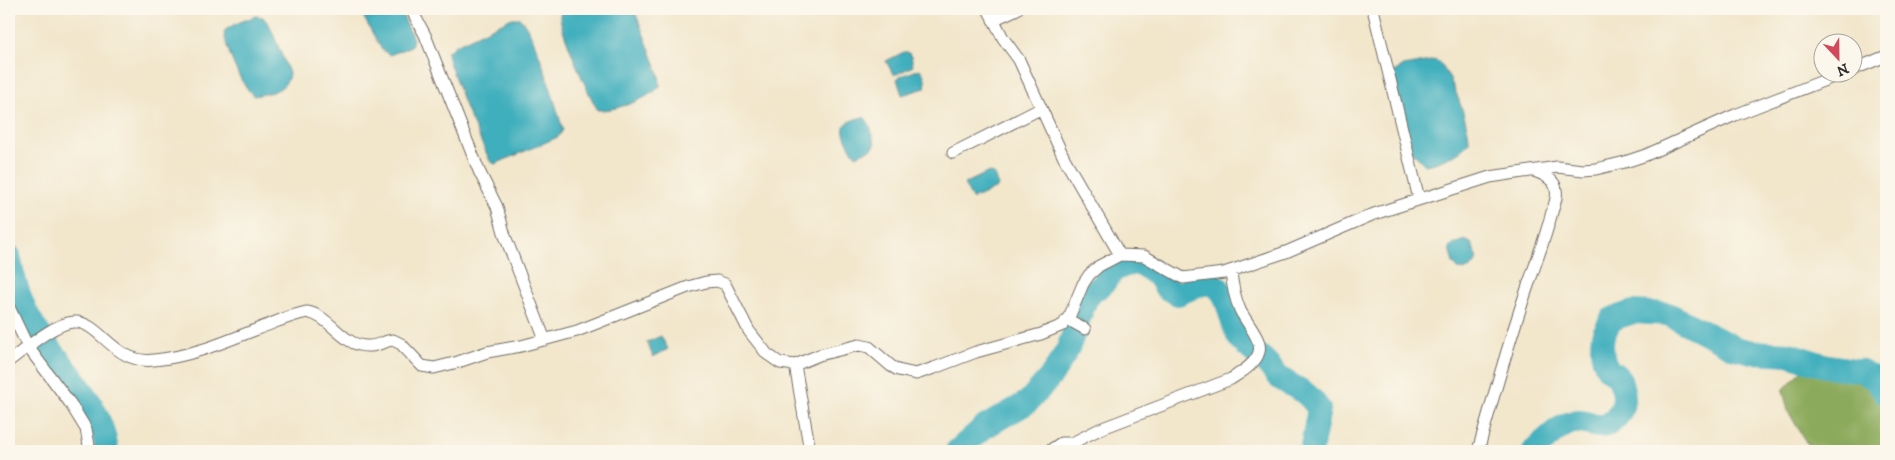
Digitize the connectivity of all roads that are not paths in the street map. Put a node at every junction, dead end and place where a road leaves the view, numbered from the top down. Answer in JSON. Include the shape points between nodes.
{"nodes":[{"id":1,"x":412,"y":9,"type":"edge"},
{"id":2,"x":1017,"y":9,"type":"edge"},
{"id":3,"x":1373,"y":9,"type":"edge"},
{"id":4,"x":990,"y":14,"type":"edge"},
{"id":5,"x":1886,"y":56,"type":"edge"},
{"id":6,"x":1862,"y":66,"type":"edge"},
{"id":7,"x":1820,"y":82,"type":"edge"},
{"id":8,"x":1040,"y":109,"type":"junction"},
{"id":9,"x":953,"y":153,"type":"dead end"},
{"id":10,"x":1534,"y":171,"type":"junction"},
{"id":11,"x":1419,"y":199,"type":"junction"},
{"id":12,"x":1120,"y":255,"type":"junction"},
{"id":13,"x":1231,"y":271,"type":"junction"},
{"id":14,"x":9,"y":307,"type":"edge"},
{"id":15,"x":1069,"y":320,"type":"junction"},
{"id":16,"x":1085,"y":330,"type":"dead end"},
{"id":17,"x":545,"y":340,"type":"junction"},
{"id":18,"x":32,"y":344,"type":"junction"},
{"id":19,"x":9,"y":361,"type":"edge"},
{"id":20,"x":795,"y":365,"type":"junction"},
{"id":21,"x":90,"y":451,"type":"edge"},
{"id":22,"x":810,"y":451,"type":"edge"},
{"id":23,"x":1049,"y":451,"type":"edge"},
{"id":24,"x":1478,"y":451,"type":"edge"}],
"edges":[{"from":1,"to":17,"type":"street","via":[[497,207]]},
{"from":2,"to":4,"type":"street"},
{"from":3,"to":11,"type":"street"},
{"from":4,"to":8,"type":"street","via":[[1002,38],[1019,60]]},
{"from":5,"to":6,"type":"street"},
{"from":7,"to":10,"type":"street","via":[[1632,160],[1596,169],[1557,167]]},
{"from":8,"to":9,"type":"street"},
{"from":8,"to":12,"type":"street","via":[[1085,197]]},
{"from":10,"to":11,"type":"street","via":[[1490,177]]},
{"from":10,"to":24,"type":"street","via":[[1552,181],[1557,197]]},
{"from":11,"to":13,"type":"street"},
{"from":12,"to":13,"type":"street","via":[[1144,256],[1183,278]]},
{"from":12,"to":15,"type":"street","via":[[1089,274]]},
{"from":13,"to":23,"type":"street","via":[[1240,310],[1257,338],[1257,356],[1245,369],[1230,379],[1100,429],[1072,444],[1061,443]]},
{"from":14,"to":18,"type":"street"},
{"from":15,"to":16,"type":"street"},
{"from":15,"to":20,"type":"street","via":[[1057,328],[916,374],[898,370],[869,348],[858,345]]},
{"from":17,"to":18,"type":"street","via":[[487,352],[434,368],[422,366],[393,340],[366,346],[354,343],[325,319],[307,312],[194,351],[154,360],[133,360],[92,329],[75,322],[52,330]]},
{"from":17,"to":20,"type":"street","via":[[577,331],[688,287],[717,281],[728,288],[744,323],[767,354],[780,363]]},
{"from":18,"to":19,"type":"street"},
{"from":18,"to":21,"type":"street","via":[[86,429]]},
{"from":20,"to":22,"type":"street"}]}
